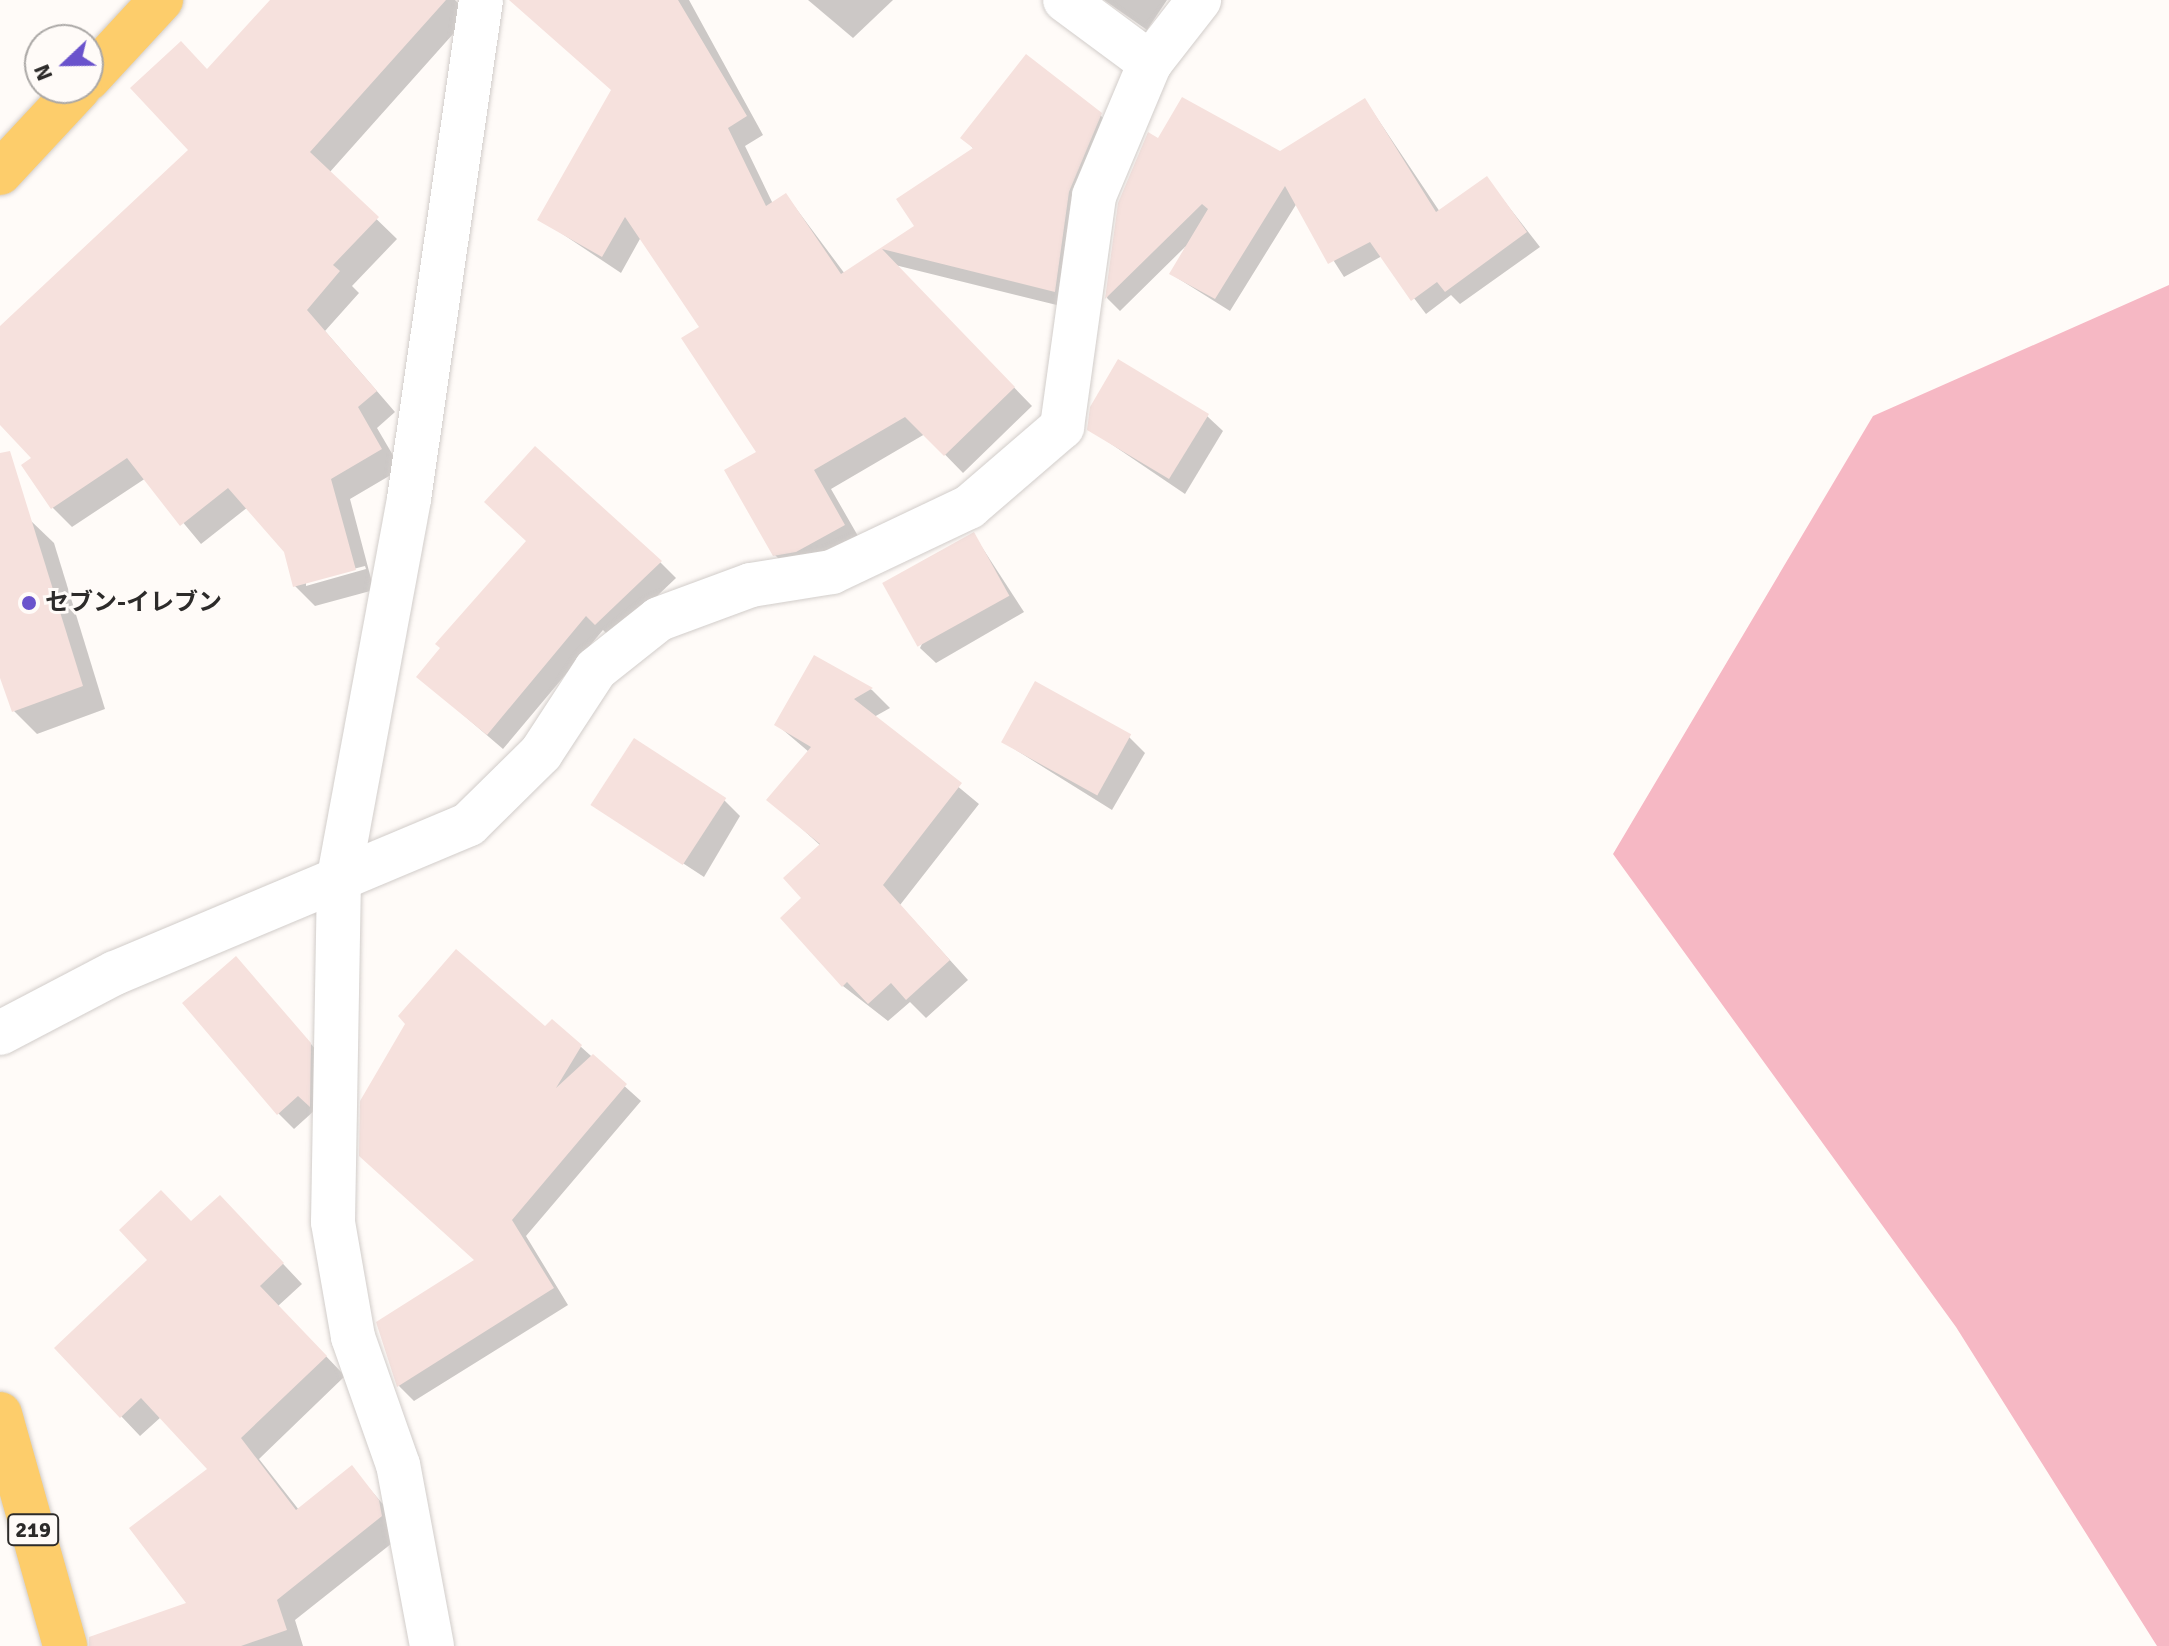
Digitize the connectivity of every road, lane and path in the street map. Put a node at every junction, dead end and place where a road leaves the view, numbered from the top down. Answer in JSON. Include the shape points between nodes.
{"nodes":[{"id":1,"x":161,"y":0,"type":"edge"},
{"id":2,"x":481,"y":0,"type":"edge"},
{"id":3,"x":1065,"y":0,"type":"edge"},
{"id":4,"x":1199,"y":0,"type":"edge"},
{"id":5,"x":104,"y":62,"type":"edge"},
{"id":6,"x":1150,"y":63,"type":"junction"},
{"id":7,"x":64,"y":104,"type":"edge"},
{"id":8,"x":0,"y":173,"type":"edge"},
{"id":9,"x":339,"y":877,"type":"junction"},
{"id":10,"x":0,"y":1033,"type":"edge"},
{"id":11,"x":0,"y":1414,"type":"edge"},
{"id":12,"x":65,"y":1646,"type":"edge"},
{"id":13,"x":432,"y":1646,"type":"edge"}],
"edges":[{"from":1,"to":5,"type":"highway"},
{"from":2,"to":9,"type":"street","via":[[409,499]]},
{"from":3,"to":6,"type":"street"},
{"from":4,"to":6,"type":"street"},
{"from":6,"to":9,"type":"street","via":[[1094,196],[1062,427],[969,507],[917,538],[832,572],[751,585],[659,619],[596,669],[541,753],[469,824]]},
{"from":7,"to":8,"type":"highway"},
{"from":9,"to":10,"type":"street","via":[[115,973]]},
{"from":9,"to":13,"type":"street","via":[[333,1222],[353,1337],[398,1465]]},
{"from":11,"to":12,"type":"highway","number":"219"}]}
